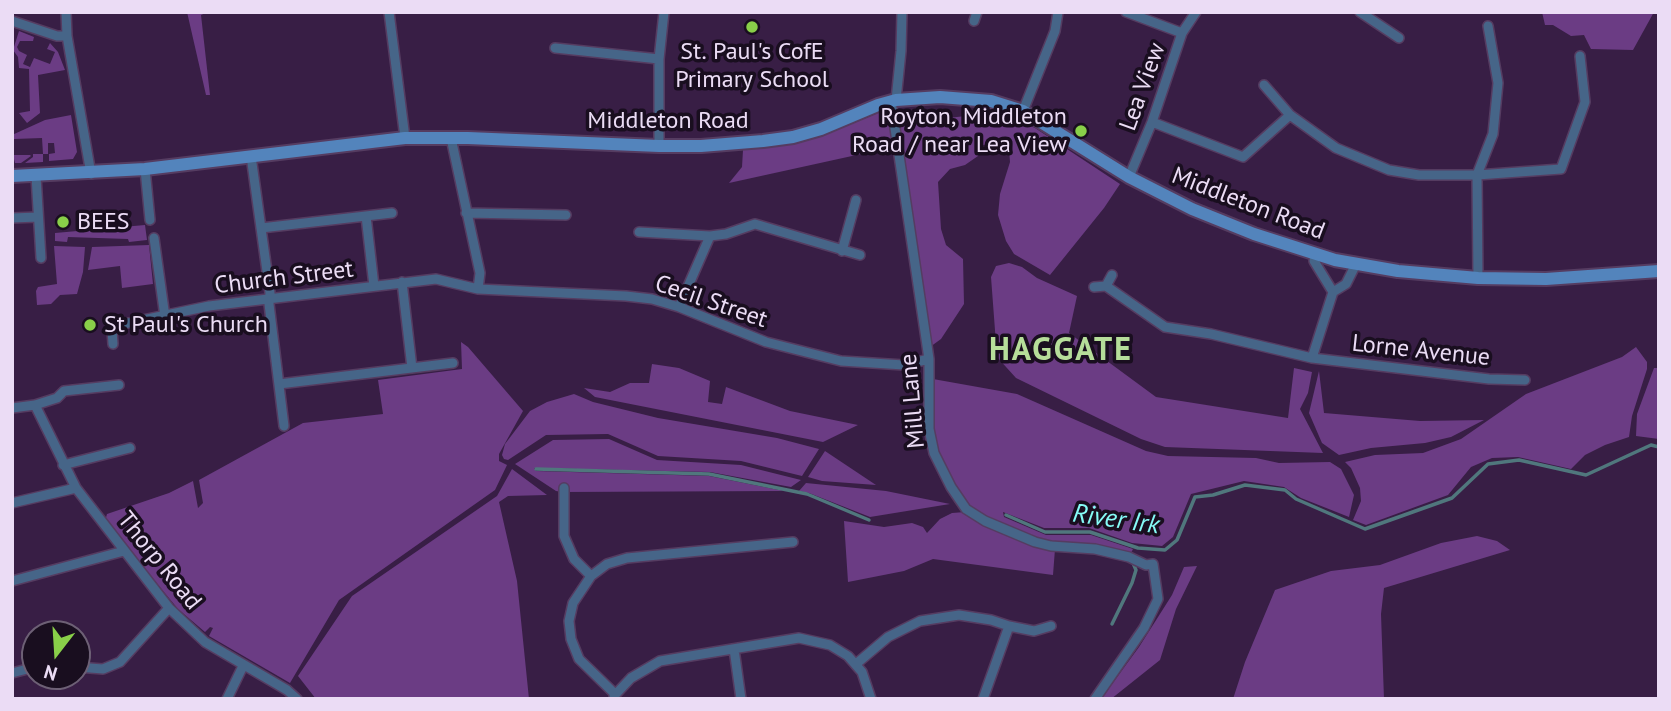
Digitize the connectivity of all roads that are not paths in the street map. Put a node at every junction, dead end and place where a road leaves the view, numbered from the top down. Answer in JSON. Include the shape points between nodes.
{"nodes":[{"id":1,"x":66,"y":12,"type":"edge"},
{"id":2,"x":389,"y":12,"type":"edge"},
{"id":3,"x":664,"y":12,"type":"edge"},
{"id":4,"x":902,"y":12,"type":"edge"},
{"id":5,"x":1058,"y":12,"type":"edge"},
{"id":6,"x":1126,"y":12,"type":"edge"},
{"id":7,"x":1196,"y":12,"type":"edge"},
{"id":8,"x":1360,"y":12,"type":"edge"},
{"id":9,"x":12,"y":21,"type":"edge"},
{"id":10,"x":1488,"y":26,"type":"dead end"},
{"id":11,"x":1182,"y":33,"type":"junction"},
{"id":12,"x":67,"y":36,"type":"junction"},
{"id":13,"x":1399,"y":38,"type":"dead end"},
{"id":14,"x":555,"y":48,"type":"dead end"},
{"id":15,"x":1580,"y":56,"type":"dead end"},
{"id":16,"x":659,"y":59,"type":"junction"},
{"id":17,"x":1264,"y":85,"type":"dead end"},
{"id":18,"x":893,"y":101,"type":"junction"},
{"id":19,"x":1023,"y":111,"type":"junction"},
{"id":20,"x":1290,"y":115,"type":"junction"},
{"id":21,"x":1152,"y":122,"type":"junction"},
{"id":22,"x":405,"y":138,"type":"junction"},
{"id":23,"x":451,"y":138,"type":"junction"},
{"id":24,"x":659,"y":146,"type":"junction"},
{"id":25,"x":251,"y":156,"type":"junction"},
{"id":26,"x":145,"y":169,"type":"junction"},
{"id":27,"x":91,"y":174,"type":"junction"},
{"id":28,"x":1477,"y":175,"type":"junction"},
{"id":29,"x":12,"y":176,"type":"edge"},
{"id":30,"x":36,"y":176,"type":"junction"},
{"id":31,"x":1129,"y":177,"type":"junction"},
{"id":32,"x":856,"y":200,"type":"dead end"},
{"id":33,"x":392,"y":213,"type":"dead end"},
{"id":34,"x":466,"y":213,"type":"junction"},
{"id":35,"x":566,"y":215,"type":"dead end"},
{"id":36,"x":366,"y":216,"type":"junction"},
{"id":37,"x":38,"y":217,"type":"junction"},
{"id":38,"x":12,"y":218,"type":"edge"},
{"id":39,"x":150,"y":220,"type":"dead end"},
{"id":40,"x":261,"y":228,"type":"junction"},
{"id":41,"x":639,"y":232,"type":"dead end"},
{"id":42,"x":710,"y":236,"type":"junction"},
{"id":43,"x":154,"y":238,"type":"dead end"},
{"id":44,"x":842,"y":251,"type":"junction"},
{"id":45,"x":1315,"y":254,"type":"junction"},
{"id":46,"x":860,"y":255,"type":"dead end"},
{"id":47,"x":41,"y":258,"type":"dead end"},
{"id":48,"x":1356,"y":264,"type":"junction"},
{"id":49,"x":1659,"y":271,"type":"edge"},
{"id":50,"x":1112,"y":275,"type":"dead end"},
{"id":51,"x":1478,"y":278,"type":"junction"},
{"id":52,"x":402,"y":282,"type":"junction"},
{"id":53,"x":374,"y":286,"type":"junction"},
{"id":54,"x":1106,"y":286,"type":"junction"},
{"id":55,"x":1094,"y":288,"type":"dead end"},
{"id":56,"x":478,"y":289,"type":"junction"},
{"id":57,"x":1333,"y":292,"type":"junction"},
{"id":58,"x":270,"y":299,"type":"junction"},
{"id":59,"x":679,"y":307,"type":"junction"},
{"id":60,"x":165,"y":317,"type":"junction"},
{"id":61,"x":113,"y":344,"type":"dead end"},
{"id":62,"x":1312,"y":358,"type":"junction"},
{"id":63,"x":929,"y":359,"type":"junction"},
{"id":64,"x":453,"y":363,"type":"dead end"},
{"id":65,"x":412,"y":368,"type":"junction"},
{"id":66,"x":1525,"y":380,"type":"dead end"},
{"id":67,"x":279,"y":384,"type":"junction"},
{"id":68,"x":119,"y":385,"type":"dead end"},
{"id":69,"x":35,"y":405,"type":"junction"},
{"id":70,"x":12,"y":408,"type":"edge"},
{"id":71,"x":284,"y":426,"type":"dead end"},
{"id":72,"x":130,"y":448,"type":"dead end"},
{"id":73,"x":63,"y":465,"type":"junction"},
{"id":74,"x":76,"y":488,"type":"junction"},
{"id":75,"x":564,"y":488,"type":"dead end"},
{"id":76,"x":12,"y":503,"type":"edge"},
{"id":77,"x":793,"y":542,"type":"dead end"},
{"id":78,"x":124,"y":551,"type":"junction"},
{"id":79,"x":591,"y":576,"type":"junction"},
{"id":80,"x":12,"y":581,"type":"edge"},
{"id":81,"x":169,"y":608,"type":"junction"},
{"id":82,"x":1009,"y":626,"type":"junction"},
{"id":83,"x":1051,"y":626,"type":"dead end"},
{"id":84,"x":734,"y":649,"type":"junction"},
{"id":85,"x":856,"y":664,"type":"junction"},
{"id":86,"x":243,"y":666,"type":"junction"},
{"id":87,"x":91,"y":668,"type":"edge"},
{"id":88,"x":614,"y":696,"type":"edge"},
{"id":89,"x":227,"y":699,"type":"edge"},
{"id":90,"x":298,"y":699,"type":"edge"},
{"id":91,"x":741,"y":699,"type":"edge"},
{"id":92,"x":871,"y":699,"type":"edge"},
{"id":93,"x":983,"y":699,"type":"edge"},
{"id":94,"x":1095,"y":699,"type":"edge"}],
"edges":[{"from":1,"to":12,"type":"street"},
{"from":2,"to":22,"type":"street"},
{"from":3,"to":16,"type":"street"},
{"from":4,"to":18,"type":"street","name":"Mill Lane"},
{"from":5,"to":19,"type":"street","via":[[1055,31]]},
{"from":6,"to":11,"type":"street"},
{"from":7,"to":11,"type":"street","name":"Lea View"},
{"from":8,"to":13,"type":"street"},
{"from":9,"to":12,"type":"street"},
{"from":10,"to":28,"type":"street","via":[[1497,83],[1493,134]]},
{"from":11,"to":21,"type":"street","name":"Lea View"},
{"from":12,"to":27,"type":"street"},
{"from":14,"to":16,"type":"street"},
{"from":15,"to":28,"type":"street","via":[[1585,102],[1561,169]]},
{"from":16,"to":24,"type":"street"},
{"from":17,"to":20,"type":"street"},
{"from":18,"to":19,"type":"main road","name":"Middleton Road","via":[[940,97],[991,101]]},
{"from":18,"to":24,"type":"main road","name":"Middleton Road","via":[[793,137]]},
{"from":18,"to":63,"type":"street","name":"Mill Lane"},
{"from":19,"to":31,"type":"main road","name":"Middleton Road"},
{"from":20,"to":21,"type":"street","via":[[1243,157]]},
{"from":20,"to":28,"type":"street","via":[[1336,148],[1389,170],[1419,176]]},
{"from":21,"to":31,"type":"street","name":"Lea View"},
{"from":22,"to":23,"type":"main road","name":"Middleton Road"},
{"from":22,"to":25,"type":"main road","name":"Middleton Road"},
{"from":23,"to":24,"type":"main road","name":"Middleton Road"},
{"from":23,"to":34,"type":"street"},
{"from":25,"to":26,"type":"main road","name":"Middleton Road"},
{"from":25,"to":40,"type":"street"},
{"from":26,"to":27,"type":"main road","name":"Middleton Road"},
{"from":26,"to":39,"type":"street"},
{"from":27,"to":30,"type":"main road","name":"Middleton Road"},
{"from":28,"to":51,"type":"street"},
{"from":29,"to":30,"type":"main road","name":"Middleton Road"},
{"from":30,"to":37,"type":"street"},
{"from":31,"to":45,"type":"main road","name":"Middleton Road","via":[[1192,209]]},
{"from":32,"to":44,"type":"street"},
{"from":33,"to":36,"type":"street"},
{"from":34,"to":35,"type":"street"},
{"from":34,"to":56,"type":"street","via":[[480,273]]},
{"from":36,"to":40,"type":"street"},
{"from":36,"to":53,"type":"street"},
{"from":37,"to":38,"type":"street"},
{"from":37,"to":47,"type":"street"},
{"from":40,"to":58,"type":"street"},
{"from":41,"to":42,"type":"street"},
{"from":42,"to":44,"type":"street","via":[[755,224]]},
{"from":42,"to":59,"type":"street"},
{"from":43,"to":60,"type":"street"},
{"from":44,"to":46,"type":"street"},
{"from":45,"to":48,"type":"main road","name":"Middleton Road"},
{"from":45,"to":57,"type":"street","via":[[1314,261]]},
{"from":48,"to":51,"type":"main road","name":"Middleton Road"},
{"from":48,"to":57,"type":"street","via":[[1346,284]]},
{"from":49,"to":51,"type":"main road","name":"Middleton Road","via":[[1546,279]]},
{"from":50,"to":54,"type":"street"},
{"from":52,"to":53,"type":"street","name":"Church Street"},
{"from":52,"to":56,"type":"street","name":"Church Street","via":[[436,279]]},
{"from":52,"to":65,"type":"street"},
{"from":53,"to":58,"type":"street","name":"Church Street"},
{"from":54,"to":55,"type":"street"},
{"from":54,"to":62,"type":"street","name":"Lorne Avenue","via":[[1166,327]]},
{"from":56,"to":59,"type":"street","name":"Cecil Street","via":[[626,296]]},
{"from":57,"to":62,"type":"street"},
{"from":58,"to":60,"type":"street","name":"Church Street"},
{"from":58,"to":67,"type":"street"},
{"from":59,"to":63,"type":"street","name":"Cecil Street","via":[[766,342],[841,361],[904,365]]},
{"from":60,"to":61,"type":"street","name":"Church Street","via":[[114,326]]},
{"from":62,"to":66,"type":"street","name":"Lorne Avenue"},
{"from":63,"to":94,"type":"street","name":"Mill Lane","via":[[929,429],[934,453],[967,509],[1035,542],[1095,549],[1153,564],[1158,599],[1144,628]]},
{"from":64,"to":65,"type":"street"},
{"from":65,"to":67,"type":"street"},
{"from":67,"to":71,"type":"street"},
{"from":68,"to":69,"type":"street","via":[[64,391]]},
{"from":69,"to":70,"type":"street"},
{"from":69,"to":73,"type":"street","name":"Thorp Road"},
{"from":72,"to":73,"type":"street"},
{"from":73,"to":74,"type":"street","name":"Thorp Road"},
{"from":74,"to":76,"type":"street"},
{"from":74,"to":78,"type":"street","name":"Thorp Road"},
{"from":75,"to":79,"type":"street","via":[[564,536],[574,559]]},
{"from":77,"to":79,"type":"street","via":[[627,558],[607,564]]},
{"from":78,"to":80,"type":"street"},
{"from":78,"to":81,"type":"street","name":"Thorp Road"},
{"from":79,"to":88,"type":"street","via":[[573,603],[571,639],[579,659]]},
{"from":81,"to":86,"type":"street","name":"Thorp Road","via":[[205,642]]},
{"from":81,"to":87,"type":"street","via":[[120,662]]},
{"from":82,"to":83,"type":"street","via":[[1034,631]]},
{"from":82,"to":85,"type":"street","via":[[972,615],[933,618],[898,631]]},
{"from":82,"to":93,"type":"street"},
{"from":84,"to":85,"type":"street","via":[[810,639],[831,645]]},
{"from":84,"to":88,"type":"street","via":[[660,661],[631,678]]},
{"from":84,"to":91,"type":"street"},
{"from":85,"to":92,"type":"street"},
{"from":86,"to":89,"type":"street"},
{"from":86,"to":90,"type":"street","name":"Thorp Road"}]}
